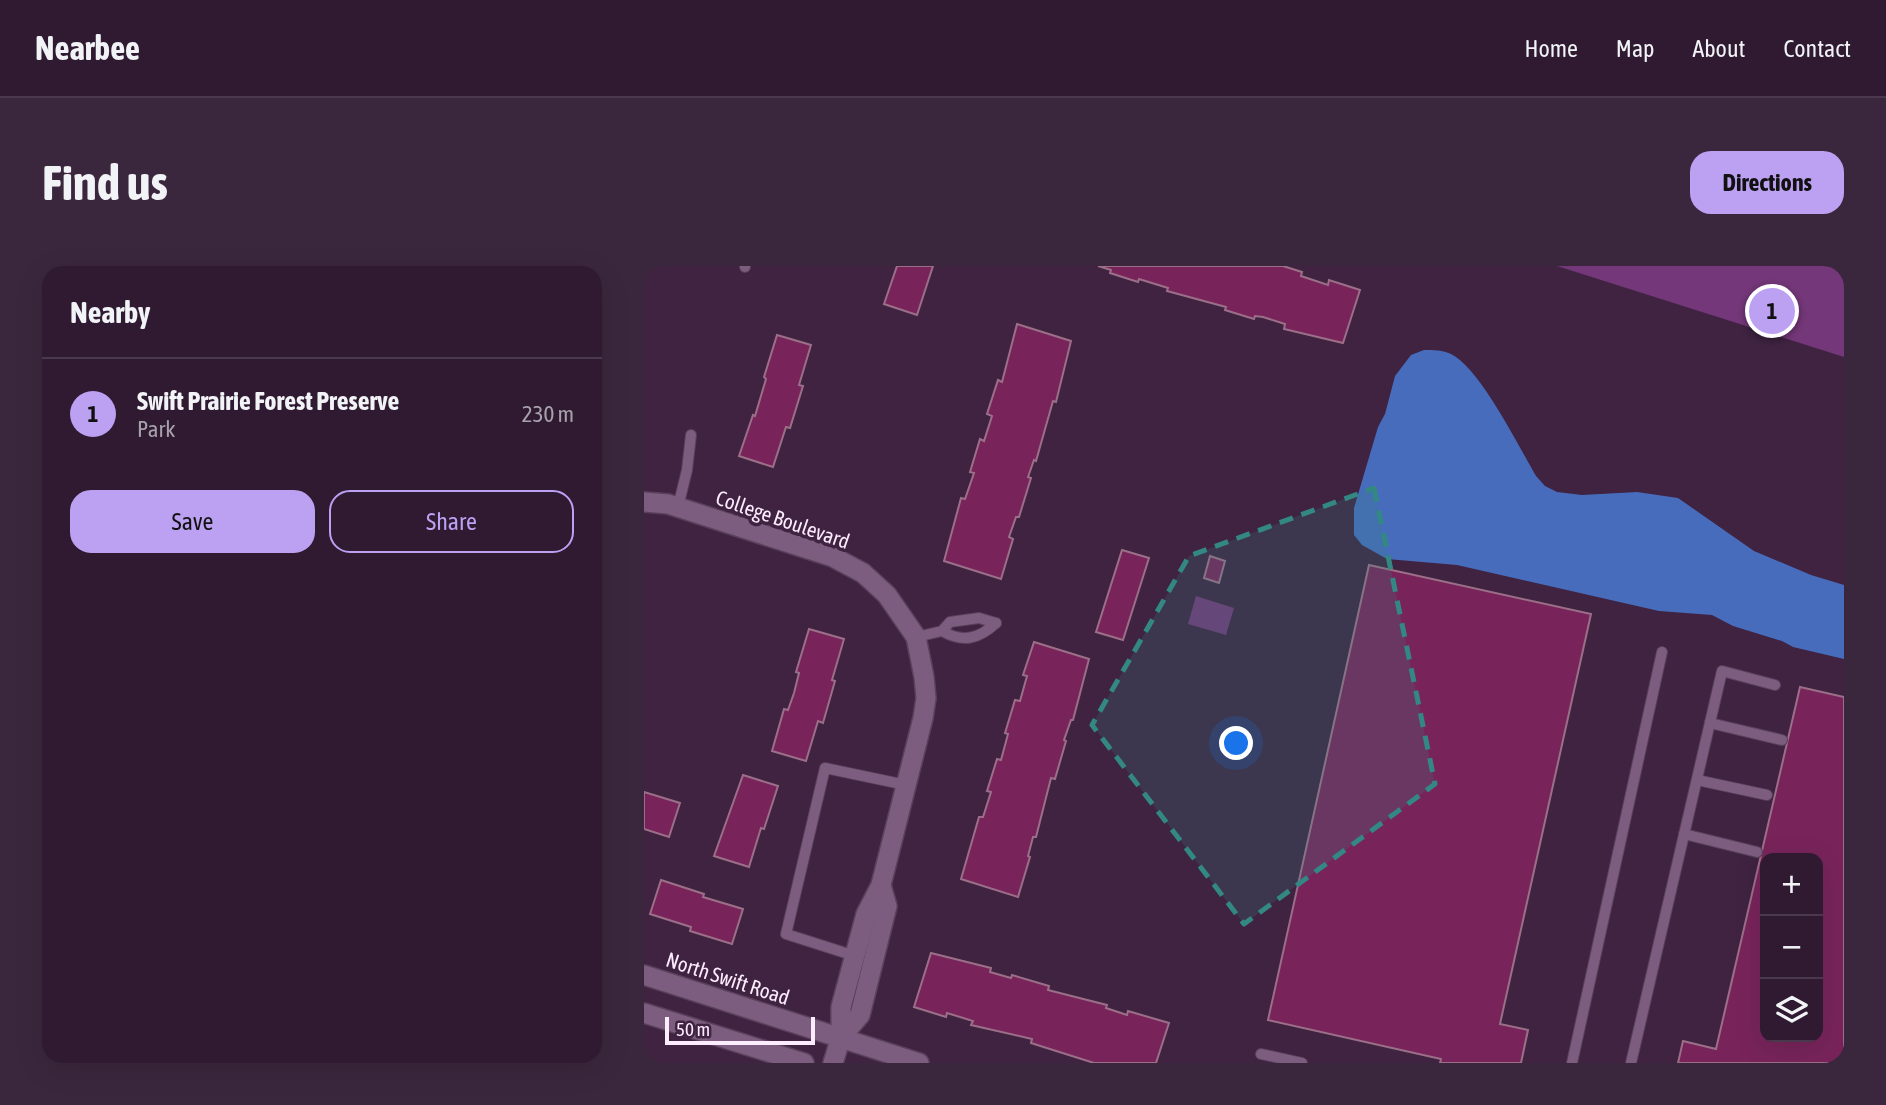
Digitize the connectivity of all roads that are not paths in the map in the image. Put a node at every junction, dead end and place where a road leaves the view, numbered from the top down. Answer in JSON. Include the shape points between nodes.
{"nodes":[{"id":1,"x":691,"y":435,"type":"dead end"},
{"id":2,"x":644,"y":502,"type":"edge"},
{"id":3,"x":678,"y":507,"type":"junction"},
{"id":4,"x":942,"y":631,"type":"dead end"},
{"id":5,"x":916,"y":637,"type":"junction"},
{"id":6,"x":1662,"y":652,"type":"dead end"},
{"id":7,"x":1775,"y":684,"type":"dead end"},
{"id":8,"x":1710,"y":723,"type":"junction"},
{"id":9,"x":1782,"y":740,"type":"dead end"},
{"id":10,"x":1697,"y":780,"type":"junction"},
{"id":11,"x":906,"y":785,"type":"junction"},
{"id":12,"x":1768,"y":794,"type":"dead end"},
{"id":13,"x":1684,"y":834,"type":"junction"},
{"id":14,"x":1756,"y":852,"type":"dead end"},
{"id":15,"x":881,"y":885,"type":"junction"},
{"id":16,"x":855,"y":956,"type":"junction"},
{"id":17,"x":644,"y":975,"type":"edge"},
{"id":18,"x":644,"y":1013,"type":"edge"},
{"id":19,"x":841,"y":1037,"type":"junction"},
{"id":20,"x":1261,"y":1055,"type":"dead end"},
{"id":21,"x":804,"y":1063,"type":"edge"},
{"id":22,"x":833,"y":1063,"type":"edge"},
{"id":23,"x":919,"y":1063,"type":"edge"},
{"id":24,"x":1302,"y":1063,"type":"edge"},
{"id":25,"x":1572,"y":1063,"type":"edge"},
{"id":26,"x":1631,"y":1063,"type":"edge"}],
"edges":[{"from":1,"to":3,"type":"lane"},
{"from":2,"to":3,"type":"street","name":"College Boulevard"},
{"from":3,"to":5,"type":"street","name":"College Boulevard","via":[[833,557],[863,573],[880,587]]},
{"from":4,"to":5,"type":"lane"},
{"from":5,"to":11,"type":"street","name":"College Boulevard","via":[[926,698]]},
{"from":6,"to":25,"type":"lane"},
{"from":7,"to":8,"type":"lane","via":[[1722,671]]},
{"from":8,"to":9,"type":"lane"},
{"from":8,"to":10,"type":"lane"},
{"from":10,"to":12,"type":"lane"},
{"from":10,"to":13,"type":"lane"},
{"from":11,"to":15,"type":"street","name":"College Boulevard"},
{"from":11,"to":16,"type":"lane","via":[[825,768],[786,934]]},
{"from":13,"to":14,"type":"lane"},
{"from":13,"to":26,"type":"lane"},
{"from":15,"to":16,"type":"street","name":"College Boulevard","via":[[866,914]]},
{"from":15,"to":19,"type":"street","name":"College Boulevard","via":[[887,906],[860,1015]]},
{"from":16,"to":19,"type":"street","name":"College Boulevard","via":[[841,1007]]},
{"from":17,"to":19,"type":"street","name":"North Swift Road"},
{"from":18,"to":21,"type":"street"},
{"from":19,"to":22,"type":"street","name":"College Boulevard"},
{"from":19,"to":23,"type":"street","name":"North Swift Road"},
{"from":20,"to":24,"type":"lane"}]}
